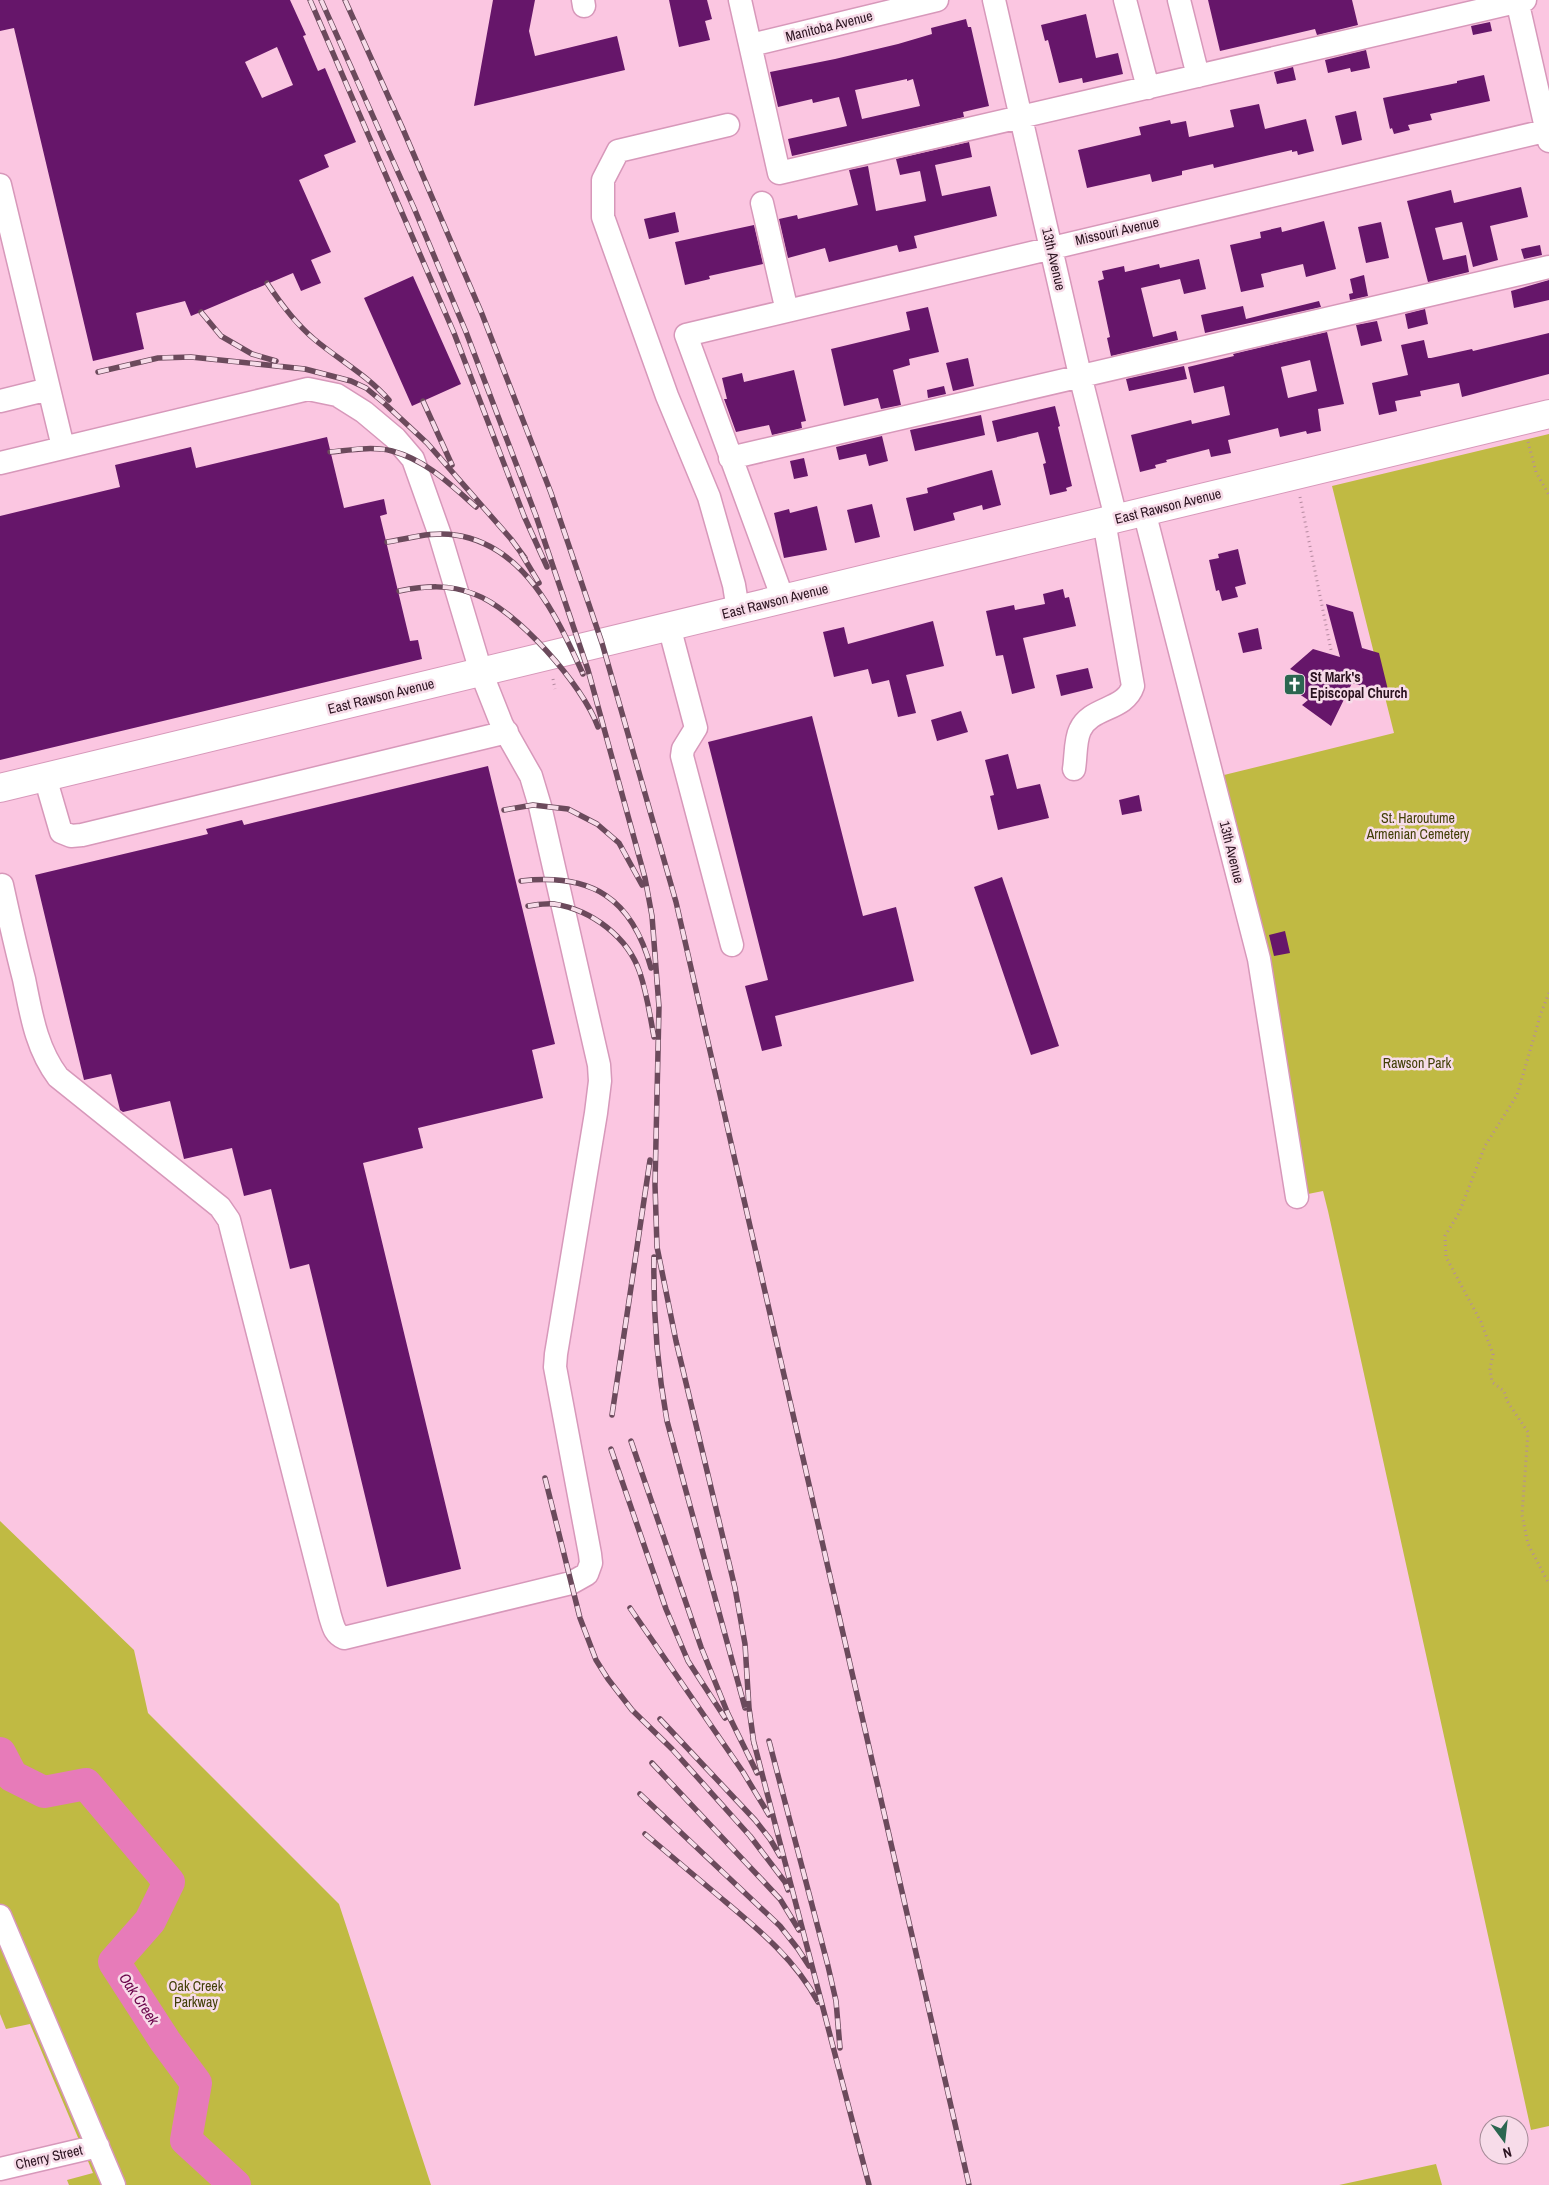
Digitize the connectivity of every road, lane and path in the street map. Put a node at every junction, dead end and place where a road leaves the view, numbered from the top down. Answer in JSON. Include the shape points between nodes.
{"nodes":[{"id":1,"x":740,"y":0,"type":"edge"},
{"id":2,"x":937,"y":0,"type":"edge"},
{"id":3,"x":994,"y":0,"type":"edge"},
{"id":4,"x":1125,"y":0,"type":"edge"},
{"id":5,"x":1178,"y":0,"type":"edge"},
{"id":6,"x":1520,"y":1,"type":"edge"},
{"id":7,"x":751,"y":45,"type":"junction"},
{"id":8,"x":1198,"y":76,"type":"junction"},
{"id":9,"x":1148,"y":88,"type":"junction"},
{"id":10,"x":1020,"y":118,"type":"junction"},
{"id":11,"x":728,"y":126,"type":"dead end"},
{"id":12,"x":1548,"y":134,"type":"edge"},
{"id":13,"x":0,"y":185,"type":"edge"},
{"id":14,"x":762,"y":203,"type":"dead end"},
{"id":15,"x":1051,"y":247,"type":"junction"},
{"id":16,"x":1549,"y":267,"type":"edge"},
{"id":17,"x":787,"y":311,"type":"junction"},
{"id":18,"x":1080,"y":376,"type":"junction"},
{"id":19,"x":49,"y":389,"type":"junction"},
{"id":20,"x":0,"y":401,"type":"edge"},
{"id":21,"x":1549,"y":414,"type":"edge"},
{"id":22,"x":1528,"y":442,"type":"dead end"},
{"id":23,"x":63,"y":448,"type":"junction"},
{"id":24,"x":730,"y":458,"type":"junction"},
{"id":25,"x":0,"y":463,"type":"edge"},
{"id":26,"x":1549,"y":495,"type":"edge"},
{"id":27,"x":1300,"y":498,"type":"dead end"},
{"id":28,"x":1144,"y":511,"type":"junction"},
{"id":29,"x":1110,"y":520,"type":"junction"},
{"id":30,"x":783,"y":599,"type":"junction"},
{"id":31,"x":738,"y":610,"type":"junction"},
{"id":32,"x":670,"y":626,"type":"junction"},
{"id":33,"x":1332,"y":650,"type":"dead end"},
{"id":34,"x":481,"y":672,"type":"junction"},
{"id":35,"x":553,"y":679,"type":"dead end"},
{"id":36,"x":556,"y":689,"type":"dead end"},
{"id":37,"x":507,"y":732,"type":"junction"},
{"id":38,"x":1074,"y":768,"type":"dead end"},
{"id":39,"x":45,"y":777,"type":"junction"},
{"id":40,"x":0,"y":788,"type":"edge"},
{"id":41,"x":2,"y":885,"type":"dead end"},
{"id":42,"x":732,"y":945,"type":"dead end"},
{"id":43,"x":1549,"y":993,"type":"edge"},
{"id":44,"x":1297,"y":1197,"type":"dead end"},
{"id":45,"x":1549,"y":1584,"type":"edge"},
{"id":46,"x":0,"y":1916,"type":"edge"},
{"id":47,"x":98,"y":2146,"type":"junction"},
{"id":48,"x":0,"y":2169,"type":"edge"},
{"id":49,"x":114,"y":2185,"type":"edge"}],
"edges":[{"from":1,"to":7,"type":"street"},
{"from":2,"to":7,"type":"street","name":"Manitoba Avenue"},
{"from":3,"to":10,"type":"street","name":"13th Avenue"},
{"from":4,"to":9,"type":"street"},
{"from":5,"to":8,"type":"street"},
{"from":6,"to":8,"type":"street"},
{"from":6,"to":12,"type":"street"},
{"from":7,"to":10,"type":"street","via":[[779,173]]},
{"from":8,"to":9,"type":"street"},
{"from":9,"to":10,"type":"street"},
{"from":10,"to":15,"type":"street","name":"13th Avenue"},
{"from":11,"to":31,"type":"street","via":[[618,151],[603,180],[603,217],[667,396],[709,497]]},
{"from":12,"to":15,"type":"street","name":"Missouri Avenue"},
{"from":13,"to":19,"type":"street"},
{"from":14,"to":17,"type":"street"},
{"from":15,"to":17,"type":"street","name":"Missouri Avenue"},
{"from":15,"to":18,"type":"street","name":"13th Avenue"},
{"from":16,"to":18,"type":"street"},
{"from":17,"to":24,"type":"street","name":"Missouri Avenue","via":[[686,335]]},
{"from":18,"to":24,"type":"street"},
{"from":18,"to":29,"type":"street","name":"13th Avenue"},
{"from":19,"to":20,"type":"street"},
{"from":19,"to":23,"type":"street"},
{"from":21,"to":28,"type":"main road","name":"East Rawson Avenue"},
{"from":22,"to":26,"type":"path","via":[[1536,472]]},
{"from":23,"to":25,"type":"street"},
{"from":23,"to":34,"type":"street","via":[[308,389],[337,395],[396,438],[414,459]]},
{"from":24,"to":30,"type":"street"},
{"from":27,"to":33,"type":"path"},
{"from":28,"to":29,"type":"main road","name":"East Rawson Avenue"},
{"from":28,"to":44,"type":"street","name":"13th Avenue","via":[[1259,959]]},
{"from":29,"to":30,"type":"main road","name":"East Rawson Avenue"},
{"from":29,"to":38,"type":"street","name":"13th Avenue","via":[[1133,686],[1128,697],[1097,712],[1080,730]]},
{"from":30,"to":31,"type":"main road","name":"East Rawson Avenue"},
{"from":31,"to":32,"type":"main road","name":"East Rawson Avenue"},
{"from":32,"to":34,"type":"main road","name":"East Rawson Avenue"},
{"from":32,"to":42,"type":"street","via":[[696,728],[682,756]]},
{"from":34,"to":37,"type":"street"},
{"from":34,"to":39,"type":"main road","name":"East Rawson Avenue"},
{"from":35,"to":36,"type":"path"},
{"from":37,"to":39,"type":"street","via":[[72,836],[61,832]]},
{"from":37,"to":41,"type":"street","via":[[531,776],[540,806],[600,1081],[556,1354],[558,1392],[591,1563],[588,1574],[571,1583],[344,1638],[339,1636],[330,1616],[229,1220],[220,1207],[58,1077],[49,1065],[32,1018]]},
{"from":39,"to":40,"type":"main road","name":"East Rawson Avenue"},
{"from":43,"to":45,"type":"path","via":[[1517,1095],[1485,1146],[1459,1213],[1445,1236],[1446,1257],[1481,1322],[1493,1354],[1492,1382],[1504,1390],[1507,1401],[1528,1432],[1522,1515],[1528,1544]]},
{"from":46,"to":47,"type":"street"},
{"from":47,"to":48,"type":"street","name":"Cherry Street"},
{"from":47,"to":49,"type":"street"}]}
